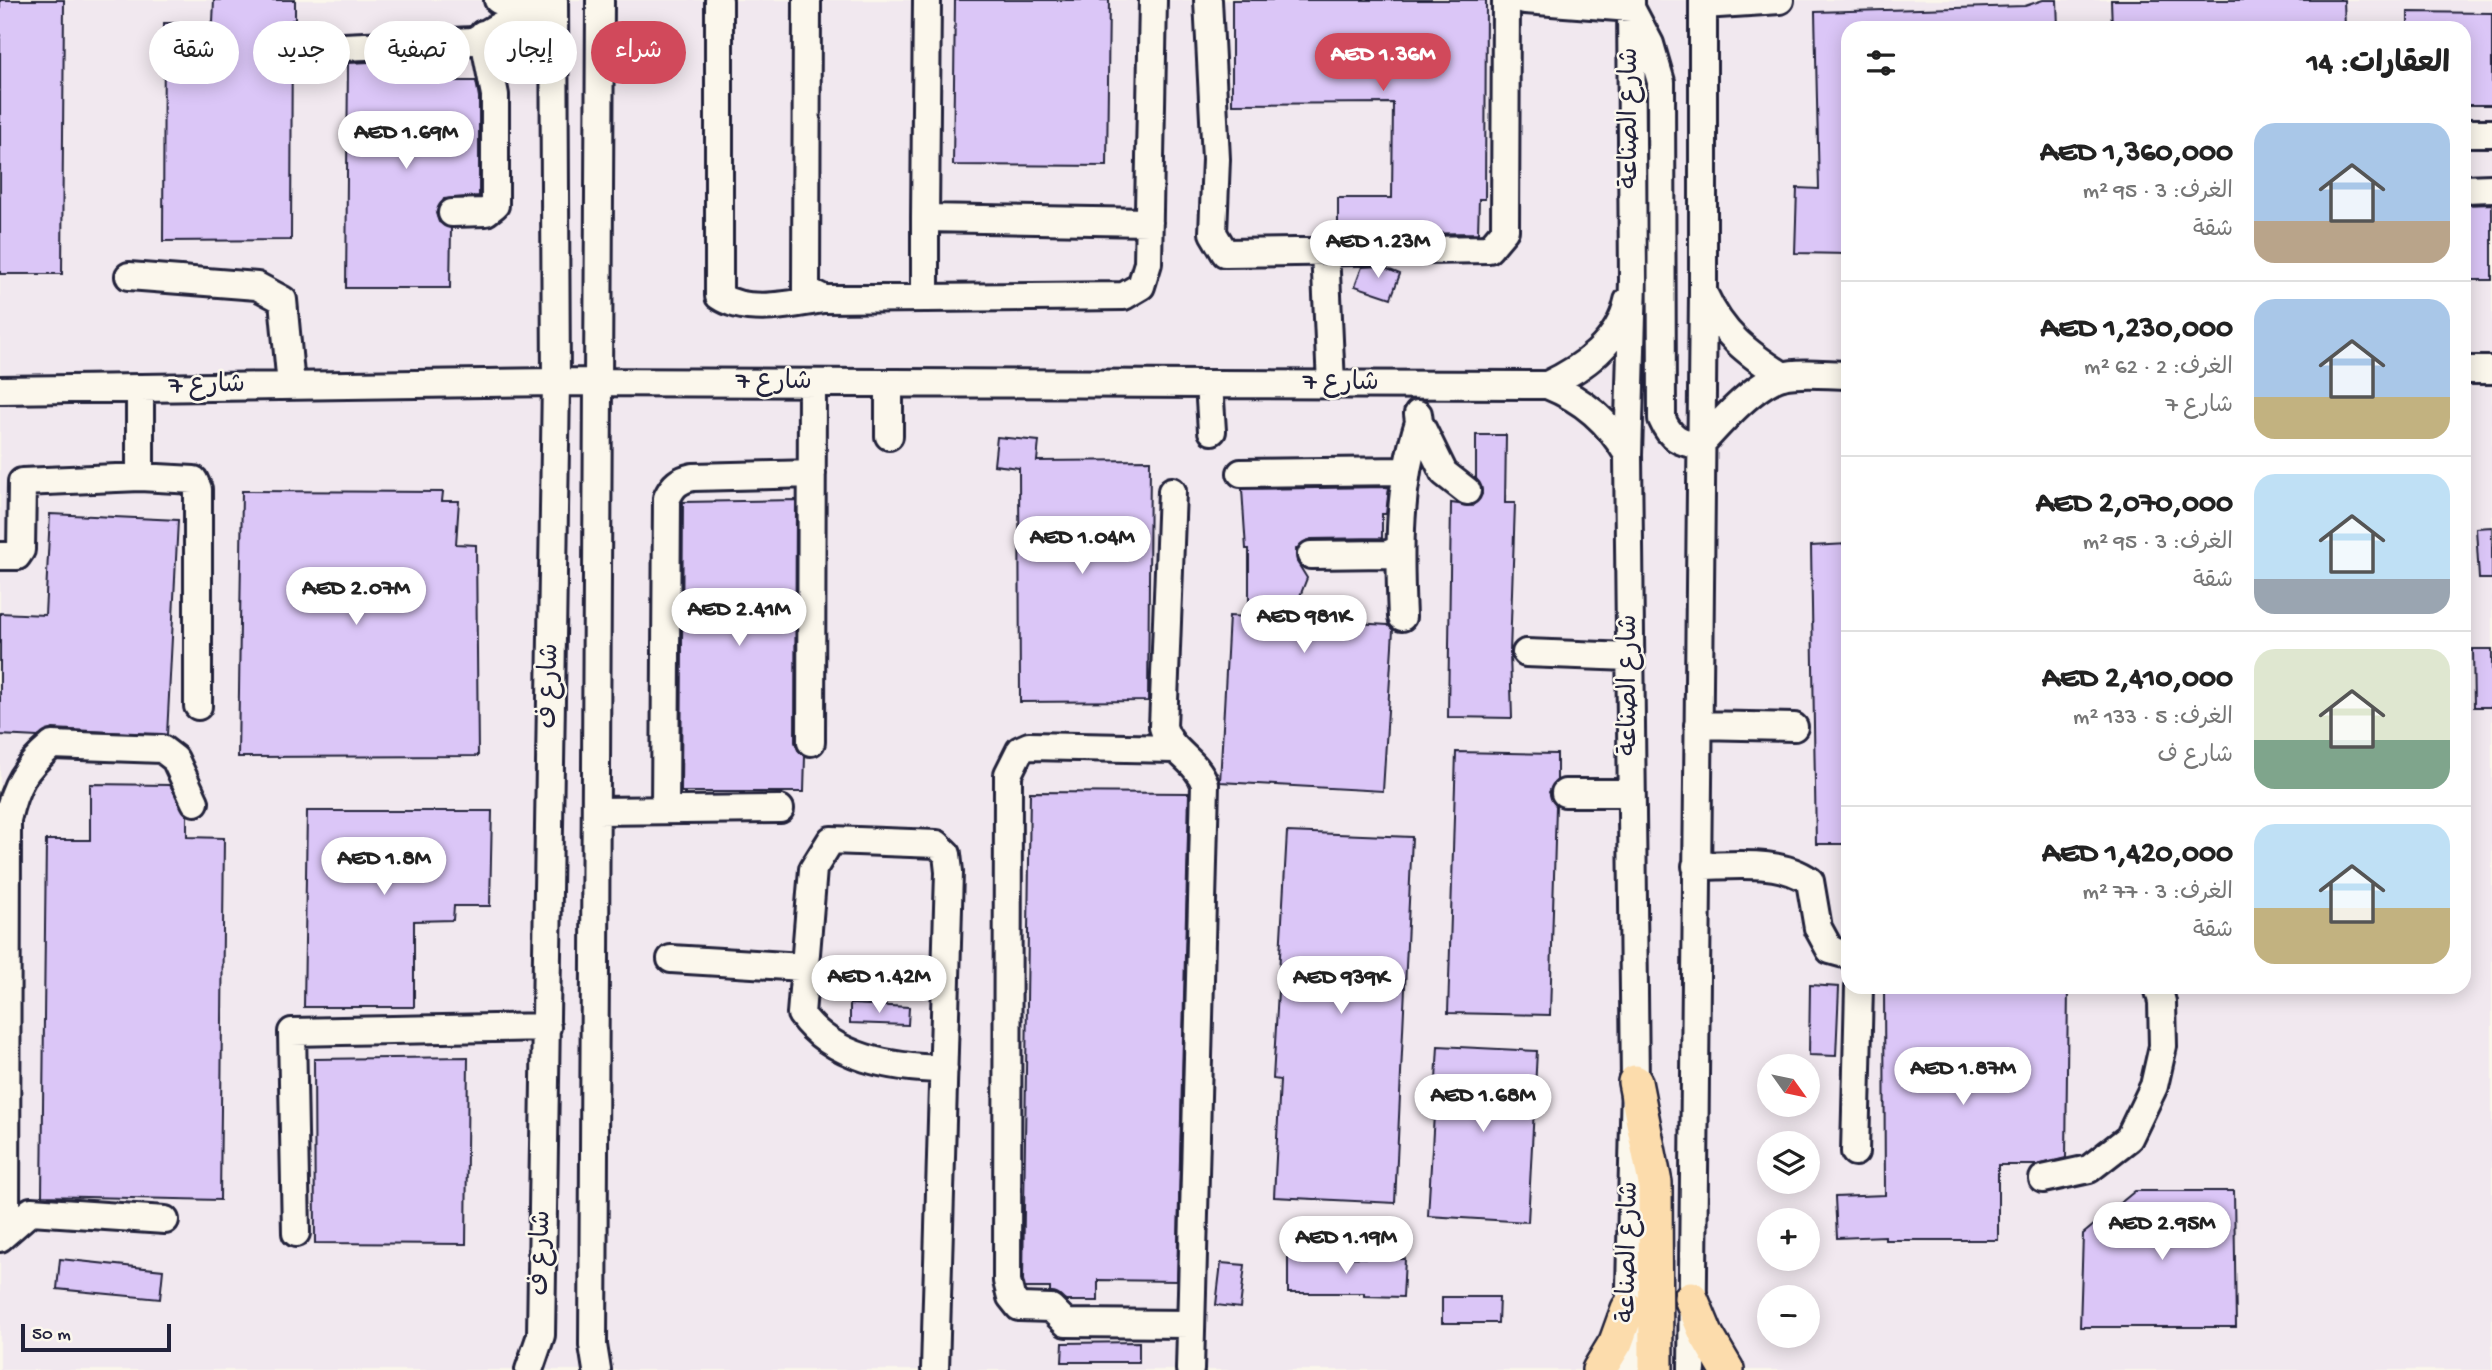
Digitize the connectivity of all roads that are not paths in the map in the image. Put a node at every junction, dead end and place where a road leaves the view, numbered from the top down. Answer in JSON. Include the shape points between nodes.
{"nodes":[{"id":1,"x":498,"y":0,"type":"edge"},
{"id":2,"x":600,"y":0,"type":"edge"},
{"id":3,"x":719,"y":0,"type":"edge"},
{"id":4,"x":807,"y":0,"type":"edge"},
{"id":5,"x":927,"y":0,"type":"edge"},
{"id":6,"x":1153,"y":0,"type":"edge"},
{"id":7,"x":1208,"y":0,"type":"edge"},
{"id":8,"x":1506,"y":0,"type":"edge"},
{"id":9,"x":1525,"y":0,"type":"edge"},
{"id":10,"x":1780,"y":0,"type":"edge"},
{"id":11,"x":1703,"y":2,"type":"edge"},
{"id":12,"x":1631,"y":4,"type":"edge"},
{"id":13,"x":546,"y":10,"type":"edge"},
{"id":14,"x":483,"y":34,"type":"junction"},
{"id":15,"x":350,"y":47,"type":"edge"},
{"id":16,"x":2492,"y":132,"type":"edge"},
{"id":17,"x":2471,"y":133,"type":"edge"},
{"id":18,"x":2492,"y":188,"type":"edge"},
{"id":19,"x":2471,"y":189,"type":"edge"},
{"id":20,"x":452,"y":213,"type":"dead end"},
{"id":21,"x":925,"y":218,"type":"junction"},
{"id":22,"x":1149,"y":222,"type":"junction"},
{"id":23,"x":1325,"y":250,"type":"junction"},
{"id":24,"x":129,"y":276,"type":"dead end"},
{"id":25,"x":1633,"y":280,"type":"junction"},
{"id":26,"x":1703,"y":293,"type":"junction"},
{"id":27,"x":925,"y":298,"type":"junction"},
{"id":28,"x":824,"y":299,"type":"junction"},
{"id":29,"x":2471,"y":370,"type":"edge"},
{"id":30,"x":2492,"y":370,"type":"edge"},
{"id":31,"x":1841,"y":375,"type":"edge"},
{"id":32,"x":1783,"y":376,"type":"junction"},
{"id":33,"x":555,"y":382,"type":"junction"},
{"id":34,"x":598,"y":383,"type":"junction"},
{"id":35,"x":812,"y":383,"type":"junction"},
{"id":36,"x":889,"y":384,"type":"junction"},
{"id":37,"x":1209,"y":384,"type":"junction"},
{"id":38,"x":1331,"y":384,"type":"junction"},
{"id":39,"x":1416,"y":384,"type":"junction"},
{"id":40,"x":1547,"y":385,"type":"junction"},
{"id":41,"x":291,"y":386,"type":"junction"},
{"id":42,"x":140,"y":388,"type":"junction"},
{"id":43,"x":0,"y":390,"type":"edge"},
{"id":44,"x":1419,"y":422,"type":"junction"},
{"id":45,"x":1212,"y":431,"type":"dead end"},
{"id":46,"x":889,"y":436,"type":"dead end"},
{"id":47,"x":1700,"y":445,"type":"junction"},
{"id":48,"x":1629,"y":455,"type":"junction"},
{"id":49,"x":1405,"y":471,"type":"junction"},
{"id":50,"x":1241,"y":473,"type":"dead end"},
{"id":51,"x":812,"y":474,"type":"junction"},
{"id":52,"x":140,"y":477,"type":"junction"},
{"id":53,"x":11,"y":482,"type":"edge"},
{"id":54,"x":1172,"y":491,"type":"dead end"},
{"id":55,"x":1467,"y":491,"type":"dead end"},
{"id":56,"x":1399,"y":549,"type":"junction"},
{"id":57,"x":1311,"y":555,"type":"dead end"},
{"id":58,"x":0,"y":556,"type":"edge"},
{"id":59,"x":1402,"y":617,"type":"dead end"},
{"id":60,"x":1526,"y":653,"type":"dead end"},
{"id":61,"x":1630,"y":657,"type":"junction"},
{"id":62,"x":198,"y":706,"type":"dead end"},
{"id":63,"x":1698,"y":725,"type":"junction"},
{"id":64,"x":1794,"y":727,"type":"dead end"},
{"id":65,"x":811,"y":741,"type":"dead end"},
{"id":66,"x":1175,"y":750,"type":"junction"},
{"id":67,"x":1565,"y":793,"type":"dead end"},
{"id":68,"x":1630,"y":793,"type":"junction"},
{"id":69,"x":195,"y":802,"type":"dead end"},
{"id":70,"x":780,"y":809,"type":"dead end"},
{"id":71,"x":665,"y":810,"type":"junction"},
{"id":72,"x":596,"y":811,"type":"junction"},
{"id":73,"x":1696,"y":866,"type":"junction"},
{"id":74,"x":1841,"y":953,"type":"edge"},
{"id":75,"x":671,"y":959,"type":"dead end"},
{"id":76,"x":803,"y":967,"type":"junction"},
{"id":77,"x":1859,"y":994,"type":"edge"},
{"id":78,"x":2160,"y":994,"type":"edge"},
{"id":79,"x":547,"y":1027,"type":"junction"},
{"id":80,"x":944,"y":1069,"type":"junction"},
{"id":81,"x":1635,"y":1082,"type":"junction"},
{"id":82,"x":1855,"y":1152,"type":"dead end"},
{"id":83,"x":2043,"y":1179,"type":"dead end"},
{"id":84,"x":165,"y":1220,"type":"dead end"},
{"id":85,"x":3,"y":1234,"type":"edge"},
{"id":86,"x":296,"y":1234,"type":"dead end"},
{"id":87,"x":1691,"y":1298,"type":"junction"},
{"id":88,"x":1628,"y":1309,"type":"junction"},
{"id":89,"x":1191,"y":1324,"type":"junction"},
{"id":90,"x":529,"y":1370,"type":"edge"},
{"id":91,"x":597,"y":1370,"type":"edge"},
{"id":92,"x":935,"y":1370,"type":"edge"},
{"id":93,"x":1190,"y":1370,"type":"edge"},
{"id":94,"x":1599,"y":1370,"type":"edge"},
{"id":95,"x":1628,"y":1370,"type":"edge"},
{"id":96,"x":1656,"y":1370,"type":"edge"},
{"id":97,"x":1692,"y":1370,"type":"edge"},
{"id":98,"x":1727,"y":1370,"type":"edge"}],
"edges":[{"from":1,"to":13,"type":"street"},
{"from":2,"to":34,"type":"street","name":"شارع ف"},
{"from":3,"to":28,"type":"street","via":[[719,296],[729,303],[749,305]]},
{"from":4,"to":28,"type":"street","via":[[806,290]]},
{"from":5,"to":21,"type":"street"},
{"from":6,"to":22,"type":"street"},
{"from":7,"to":23,"type":"street","via":[[1216,159],[1213,233],[1225,253]]},
{"from":8,"to":23,"type":"street","via":[[1505,230],[1489,249]]},
{"from":9,"to":12,"type":"street"},
{"from":10,"to":11,"type":"street"},
{"from":11,"to":26,"type":"street"},
{"from":12,"to":25,"type":"street","name":"شارع الصناعة"},
{"from":12,"to":47,"type":"street","via":[[1661,82],[1662,419],[1677,441]]},
{"from":13,"to":14,"type":"street"},
{"from":13,"to":33,"type":"street","name":"شارع ف"},
{"from":14,"to":15,"type":"street","via":[[460,43]]},
{"from":14,"to":20,"type":"street","via":[[495,95],[495,201],[486,212]]},
{"from":16,"to":17,"type":"street"},
{"from":18,"to":19,"type":"street"},
{"from":21,"to":22,"type":"street"},
{"from":21,"to":27,"type":"street"},
{"from":22,"to":27,"type":"street","via":[[1149,262],[1141,286],[1124,296]]},
{"from":23,"to":38,"type":"street"},
{"from":24,"to":41,"type":"street","via":[[257,286],[284,300]]},
{"from":25,"to":40,"type":"street","name":"شارع 7","via":[[1626,308],[1608,341],[1573,372]]},
{"from":25,"to":48,"type":"street","name":"شارع الصناعة"},
{"from":26,"to":32,"type":"street","via":[[1716,321],[1738,344]]},
{"from":26,"to":47,"type":"street"},
{"from":27,"to":28,"type":"street"},
{"from":29,"to":30,"type":"street"},
{"from":31,"to":32,"type":"street"},
{"from":32,"to":47,"type":"street","via":[[1753,388]]},
{"from":33,"to":34,"type":"street","name":"شارع 7"},
{"from":33,"to":41,"type":"street","name":"شارع 7"},
{"from":33,"to":79,"type":"street","name":"شارع ف"},
{"from":34,"to":35,"type":"street","name":"شارع 7"},
{"from":34,"to":72,"type":"street","name":"شارع ف"},
{"from":35,"to":36,"type":"street","name":"شارع 7"},
{"from":35,"to":51,"type":"street"},
{"from":36,"to":37,"type":"street","name":"شارع 7"},
{"from":36,"to":46,"type":"street"},
{"from":37,"to":38,"type":"street","name":"شارع 7"},
{"from":37,"to":45,"type":"street"},
{"from":38,"to":39,"type":"street","name":"شارع 7"},
{"from":39,"to":40,"type":"street","name":"شارع 7"},
{"from":39,"to":44,"type":"street"},
{"from":40,"to":48,"type":"street","name":"شارع 7","via":[[1587,405]]},
{"from":41,"to":42,"type":"street","name":"شارع 7"},
{"from":42,"to":43,"type":"street","name":"شارع 7"},
{"from":42,"to":52,"type":"street"},
{"from":44,"to":49,"type":"street"},
{"from":44,"to":55,"type":"street","via":[[1444,473]]},
{"from":47,"to":63,"type":"street"},
{"from":48,"to":61,"type":"street","name":"شارع الصناعة"},
{"from":49,"to":50,"type":"street"},
{"from":49,"to":56,"type":"street"},
{"from":51,"to":65,"type":"street"},
{"from":51,"to":71,"type":"street","via":[[693,477],[682,479],[667,498]]},
{"from":52,"to":53,"type":"street"},
{"from":52,"to":62,"type":"street","via":[[187,477],[198,489]]},
{"from":53,"to":58,"type":"street","via":[[20,550],[17,556]]},
{"from":54,"to":66,"type":"street","via":[[1163,727]]},
{"from":56,"to":57,"type":"street","via":[[1388,554]]},
{"from":56,"to":59,"type":"street"},
{"from":60,"to":61,"type":"street"},
{"from":61,"to":68,"type":"street","name":"شارع الصناعة"},
{"from":63,"to":64,"type":"street"},
{"from":63,"to":73,"type":"street"},
{"from":66,"to":89,"type":"street","via":[[1195,764],[1205,784]]},
{"from":66,"to":89,"type":"street","via":[[1029,746],[1020,750],[1008,774],[1007,1281],[1019,1307],[1051,1308],[1066,1323]]},
{"from":67,"to":68,"type":"street"},
{"from":68,"to":81,"type":"street","name":"شارع الصناعة"},
{"from":69,"to":85,"type":"street","via":[[175,759],[162,749],[52,745],[27,766],[13,794],[7,820]]},
{"from":70,"to":71,"type":"street"},
{"from":71,"to":72,"type":"street"},
{"from":72,"to":91,"type":"street","name":"شارع ف","via":[[593,1345]]},
{"from":73,"to":74,"type":"street","via":[[1798,872],[1810,881],[1818,928],[1830,950]]},
{"from":73,"to":87,"type":"street"},
{"from":75,"to":76,"type":"street"},
{"from":76,"to":80,"type":"street","via":[[801,1014],[812,1029],[877,1063]]},
{"from":76,"to":80,"type":"street","via":[[813,869],[831,840],[937,844],[947,854],[949,872]]},
{"from":77,"to":82,"type":"street"},
{"from":78,"to":83,"type":"street","via":[[2163,1046],[2154,1086],[2129,1138],[2089,1168]]},
{"from":79,"to":86,"type":"street","via":[[292,1032]]},
{"from":79,"to":90,"type":"street","name":"شارع ف","via":[[541,1335]]},
{"from":80,"to":92,"type":"street"},
{"from":81,"to":88,"type":"street","name":"شارع الصناعة"},
{"from":81,"to":96,"type":"main road","via":[[1655,1183]]},
{"from":84,"to":85,"type":"street","via":[[31,1211]]},
{"from":87,"to":97,"type":"street"},
{"from":87,"to":98,"type":"main road"},
{"from":88,"to":94,"type":"main road"},
{"from":88,"to":95,"type":"street","name":"شارع الصناعة"},
{"from":89,"to":93,"type":"street"}]}
